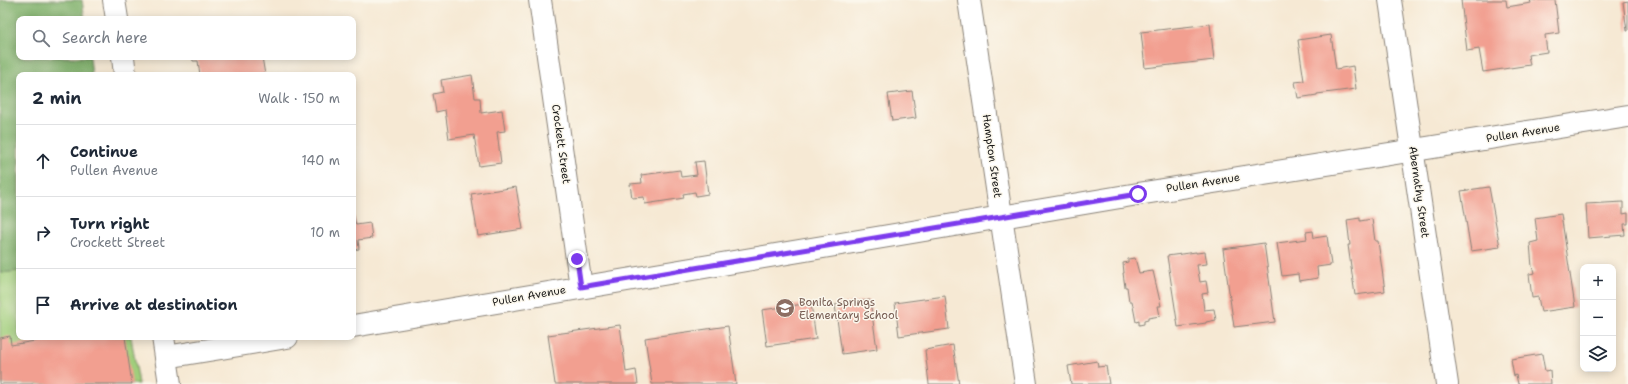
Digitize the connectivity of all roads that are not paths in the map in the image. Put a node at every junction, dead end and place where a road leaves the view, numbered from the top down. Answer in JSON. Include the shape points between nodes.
{"nodes":[{"id":1,"x":114,"y":0,"type":"edge"},
{"id":2,"x":540,"y":0,"type":"edge"},
{"id":3,"x":969,"y":0,"type":"edge"},
{"id":4,"x":1390,"y":0,"type":"edge"},
{"id":5,"x":117,"y":16,"type":"edge"},
{"id":6,"x":123,"y":60,"type":"edge"},
{"id":7,"x":125,"y":72,"type":"edge"},
{"id":8,"x":1628,"y":116,"type":"edge"},
{"id":9,"x":1413,"y":150,"type":"junction"},
{"id":10,"x":1001,"y":217,"type":"junction"},
{"id":11,"x":581,"y":287,"type":"junction"},
{"id":12,"x":356,"y":325,"type":"edge"},
{"id":13,"x":250,"y":340,"type":"edge"},
{"id":14,"x":165,"y":347,"type":"edge"},
{"id":15,"x":170,"y":384,"type":"edge"},
{"id":16,"x":1026,"y":384,"type":"edge"},
{"id":17,"x":1447,"y":384,"type":"edge"}],
"edges":[{"from":1,"to":5,"type":"street"},
{"from":2,"to":11,"type":"street","name":"Crockett Street"},
{"from":3,"to":10,"type":"street","name":"Hampton Street"},
{"from":4,"to":9,"type":"street","name":"Abernathy Street"},
{"from":6,"to":7,"type":"street"},
{"from":8,"to":9,"type":"street","name":"Pullen Avenue"},
{"from":9,"to":10,"type":"street","name":"Pullen Avenue"},
{"from":9,"to":17,"type":"street","name":"Abernathy Street"},
{"from":10,"to":11,"type":"street","name":"Pullen Avenue"},
{"from":10,"to":16,"type":"street","name":"Hampton Street"},
{"from":11,"to":12,"type":"street","name":"Pullen Avenue"},
{"from":13,"to":14,"type":"street"},
{"from":14,"to":15,"type":"street"}]}
